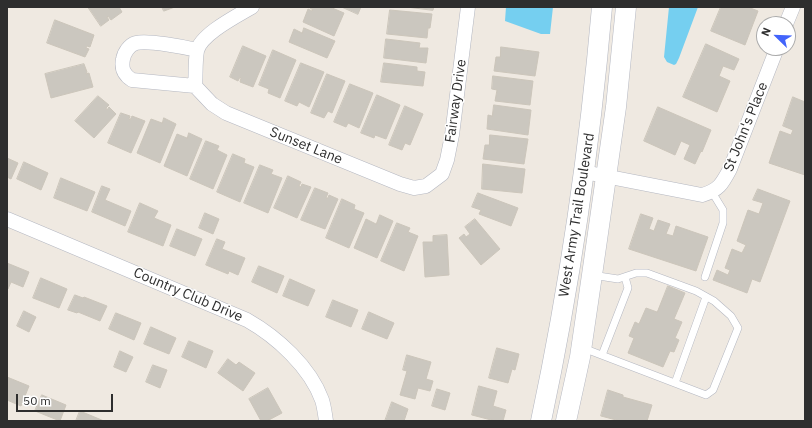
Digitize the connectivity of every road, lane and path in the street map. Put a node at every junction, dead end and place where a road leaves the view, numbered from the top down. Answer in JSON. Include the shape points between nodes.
{"nodes":[{"id":1,"x":252,"y":7,"type":"edge"},
{"id":2,"x":468,"y":7,"type":"edge"},
{"id":3,"x":602,"y":7,"type":"edge"},
{"id":4,"x":626,"y":7,"type":"edge"},
{"id":5,"x":197,"y":50,"type":"junction"},
{"id":6,"x":774,"y":56,"type":"edge"},
{"id":7,"x":195,"y":86,"type":"junction"},
{"id":8,"x":584,"y":172,"type":"junction"},
{"id":9,"x":606,"y":176,"type":"junction"},
{"id":10,"x":426,"y":186,"type":"joint"},
{"id":11,"x":712,"y":192,"type":"junction"},
{"id":12,"x":7,"y":219,"type":"edge"},
{"id":13,"x":568,"y":273,"type":"junction"},
{"id":14,"x":592,"y":275,"type":"junction"},
{"id":15,"x":625,"y":277,"type":"junction"},
{"id":16,"x":706,"y":277,"type":"dead end"},
{"id":17,"x":706,"y":297,"type":"junction"},
{"id":18,"x":581,"y":352,"type":"junction"},
{"id":19,"x":556,"y":353,"type":"junction"},
{"id":20,"x":602,"y":356,"type":"junction"},
{"id":21,"x":675,"y":383,"type":"junction"},
{"id":22,"x":326,"y":421,"type":"edge"},
{"id":23,"x":541,"y":421,"type":"edge"},
{"id":24,"x":566,"y":421,"type":"edge"}],
"edges":[{"from":1,"to":5,"type":"street","via":[[218,27],[207,36]]},
{"from":2,"to":10,"type":"street","name":"Fairway Drive","via":[[447,160],[442,174]]},
{"from":3,"to":8,"type":"main road","name":"West Army Trail Boulevard"},
{"from":4,"to":9,"type":"main road","name":"West Army Trail Boulevard"},
{"from":5,"to":7,"type":"street"},
{"from":5,"to":7,"type":"street","via":[[144,42],[134,43],[127,49],[122,68],[125,76],[132,80]]},
{"from":6,"to":11,"type":"street","name":"St John's Place","via":[[730,169],[722,184]]},
{"from":7,"to":10,"type":"street","name":"Sunset Lane","via":[[212,104],[226,113],[400,184],[414,188]]},
{"from":8,"to":9,"type":"street"},
{"from":8,"to":13,"type":"main road","name":"West Army Trail Boulevard"},
{"from":9,"to":11,"type":"street","via":[[702,195]]},
{"from":9,"to":14,"type":"main road","name":"West Army Trail Boulevard"},
{"from":11,"to":16,"type":"lane","via":[[723,210],[723,223]]},
{"from":12,"to":22,"type":"street","name":"Country Club Drive","via":[[256,325],[292,354],[306,371],[322,400]]},
{"from":13,"to":14,"type":"main road"},
{"from":13,"to":19,"type":"main road","name":"West Army Trail Boulevard"},
{"from":14,"to":15,"type":"lane","via":[[618,279]]},
{"from":14,"to":18,"type":"main road","name":"West Army Trail Boulevard"},
{"from":15,"to":17,"type":"lane","via":[[647,273]]},
{"from":15,"to":20,"type":"lane","via":[[628,288]]},
{"from":17,"to":21,"type":"lane"},
{"from":17,"to":21,"type":"lane","via":[[731,316],[738,328],[713,390],[706,394]]},
{"from":18,"to":19,"type":"main road"},
{"from":18,"to":20,"type":"lane"},
{"from":18,"to":24,"type":"main road","name":"West Army Trail Boulevard"},
{"from":19,"to":23,"type":"main road","name":"West Army Trail Boulevard"},
{"from":20,"to":21,"type":"lane"}]}
